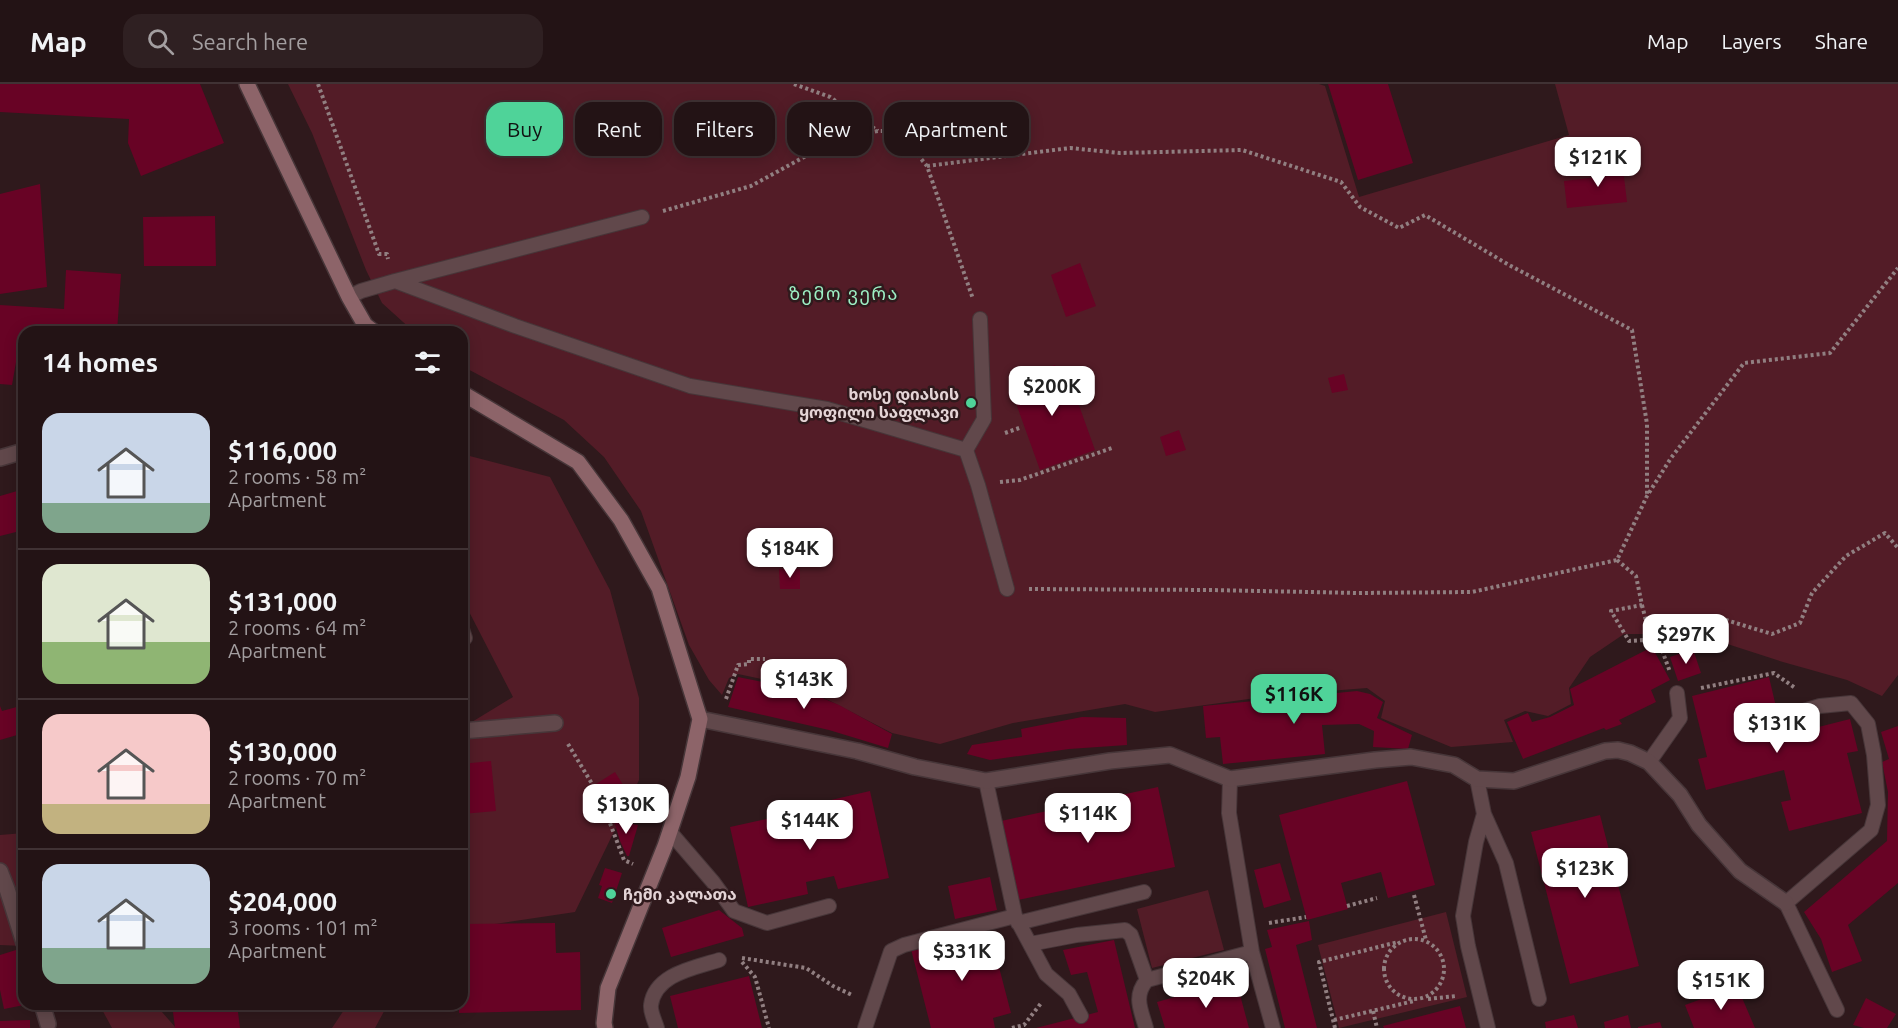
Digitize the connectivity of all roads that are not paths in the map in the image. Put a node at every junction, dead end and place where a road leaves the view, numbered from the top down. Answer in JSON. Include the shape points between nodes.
{"nodes":[{"id":1,"x":247,"y":84,"type":"edge"},
{"id":2,"x":642,"y":217,"type":"road end"},
{"id":3,"x":395,"y":281,"type":"junction"},
{"id":4,"x":349,"y":297,"type":"junction"},
{"id":5,"x":980,"y":319,"type":"road end"},
{"id":6,"x":366,"y":326,"type":"edge"},
{"id":7,"x":468,"y":397,"type":"edge"},
{"id":8,"x":966,"y":450,"type":"junction"},
{"id":9,"x":18,"y":454,"type":"edge"},
{"id":10,"x":0,"y":458,"type":"edge"},
{"id":11,"x":1007,"y":589,"type":"road end"},
{"id":12,"x":1677,"y":693,"type":"road end"},
{"id":13,"x":1784,"y":717,"type":"dead end"},
{"id":14,"x":700,"y":719,"type":"junction"},
{"id":15,"x":555,"y":723,"type":"road end"},
{"id":16,"x":468,"y":730,"type":"edge"},
{"id":17,"x":1649,"y":762,"type":"junction"},
{"id":18,"x":1230,"y":779,"type":"junction"},
{"id":19,"x":1477,"y":779,"type":"junction"},
{"id":20,"x":986,"y":781,"type":"junction"},
{"id":21,"x":1484,"y":814,"type":"junction"},
{"id":22,"x":670,"y":831,"type":"junction"},
{"id":23,"x":0,"y":871,"type":"edge"},
{"id":24,"x":1144,"y":892,"type":"dead end"},
{"id":25,"x":1786,"y":903,"type":"junction"},
{"id":26,"x":829,"y":906,"type":"dead end"},
{"id":27,"x":1017,"y":920,"type":"junction"},
{"id":28,"x":18,"y":925,"type":"edge"},
{"id":29,"x":1030,"y":944,"type":"junction"},
{"id":30,"x":1252,"y":952,"type":"junction"},
{"id":31,"x":719,"y":960,"type":"dead end"},
{"id":32,"x":1147,"y":980,"type":"junction"},
{"id":33,"x":1539,"y":999,"type":"dead end"},
{"id":34,"x":44,"y":1010,"type":"edge"},
{"id":35,"x":1837,"y":1010,"type":"dead end"},
{"id":36,"x":1081,"y":1016,"type":"dead end"},
{"id":37,"x":48,"y":1024,"type":"dead end"},
{"id":38,"x":605,"y":1028,"type":"edge"},
{"id":39,"x":657,"y":1028,"type":"edge"},
{"id":40,"x":865,"y":1028,"type":"edge"},
{"id":41,"x":1146,"y":1028,"type":"edge"},
{"id":42,"x":1273,"y":1028,"type":"edge"},
{"id":43,"x":1488,"y":1028,"type":"edge"}],
"edges":[{"from":1,"to":4,"type":"street"},
{"from":2,"to":3,"type":"lane"},
{"from":3,"to":4,"type":"lane"},
{"from":3,"to":8,"type":"lane","via":[[690,386],[827,409]]},
{"from":4,"to":6,"type":"street"},
{"from":5,"to":8,"type":"lane","via":[[984,419]]},
{"from":7,"to":14,"type":"street","via":[[578,462],[614,510],[658,588]]},
{"from":8,"to":11,"type":"lane"},
{"from":9,"to":10,"type":"street"},
{"from":12,"to":17,"type":"lane","via":[[1680,718]]},
{"from":13,"to":25,"type":"lane","via":[[1820,706],[1851,703],[1868,724],[1878,805],[1871,830]]},
{"from":14,"to":20,"type":"street"},
{"from":14,"to":22,"type":"street","via":[[688,777]]},
{"from":15,"to":16,"type":"street"},
{"from":17,"to":19,"type":"street","via":[[1630,753],[1605,751],[1514,781]]},
{"from":17,"to":25,"type":"street","via":[[1740,871]]},
{"from":18,"to":19,"type":"street","via":[[1411,757],[1454,765]]},
{"from":18,"to":20,"type":"street","via":[[1170,755]]},
{"from":18,"to":30,"type":"lane","via":[[1229,813]]},
{"from":19,"to":21,"type":"lane"},
{"from":20,"to":27,"type":"lane"},
{"from":21,"to":33,"type":"lane","via":[[1506,863]]},
{"from":21,"to":43,"type":"lane","via":[[1463,916]]},
{"from":22,"to":26,"type":"lane","via":[[734,911],[767,923]]},
{"from":22,"to":38,"type":"street","via":[[608,988]]},
{"from":23,"to":28,"type":"street"},
{"from":24,"to":27,"type":"lane"},
{"from":25,"to":35,"type":"lane"},
{"from":27,"to":29,"type":"lane"},
{"from":27,"to":40,"type":"lane","via":[[891,951]]},
{"from":29,"to":32,"type":"lane","via":[[1125,930],[1131,935]]},
{"from":29,"to":36,"type":"lane","via":[[1046,974],[1069,994]]},
{"from":30,"to":32,"type":"lane"},
{"from":30,"to":42,"type":"lane"},
{"from":31,"to":39,"type":"lane","via":[[679,972],[657,988],[651,1006]]},
{"from":32,"to":41,"type":"lane","via":[[1140,988],[1139,998]]},
{"from":34,"to":37,"type":"street"}]}
